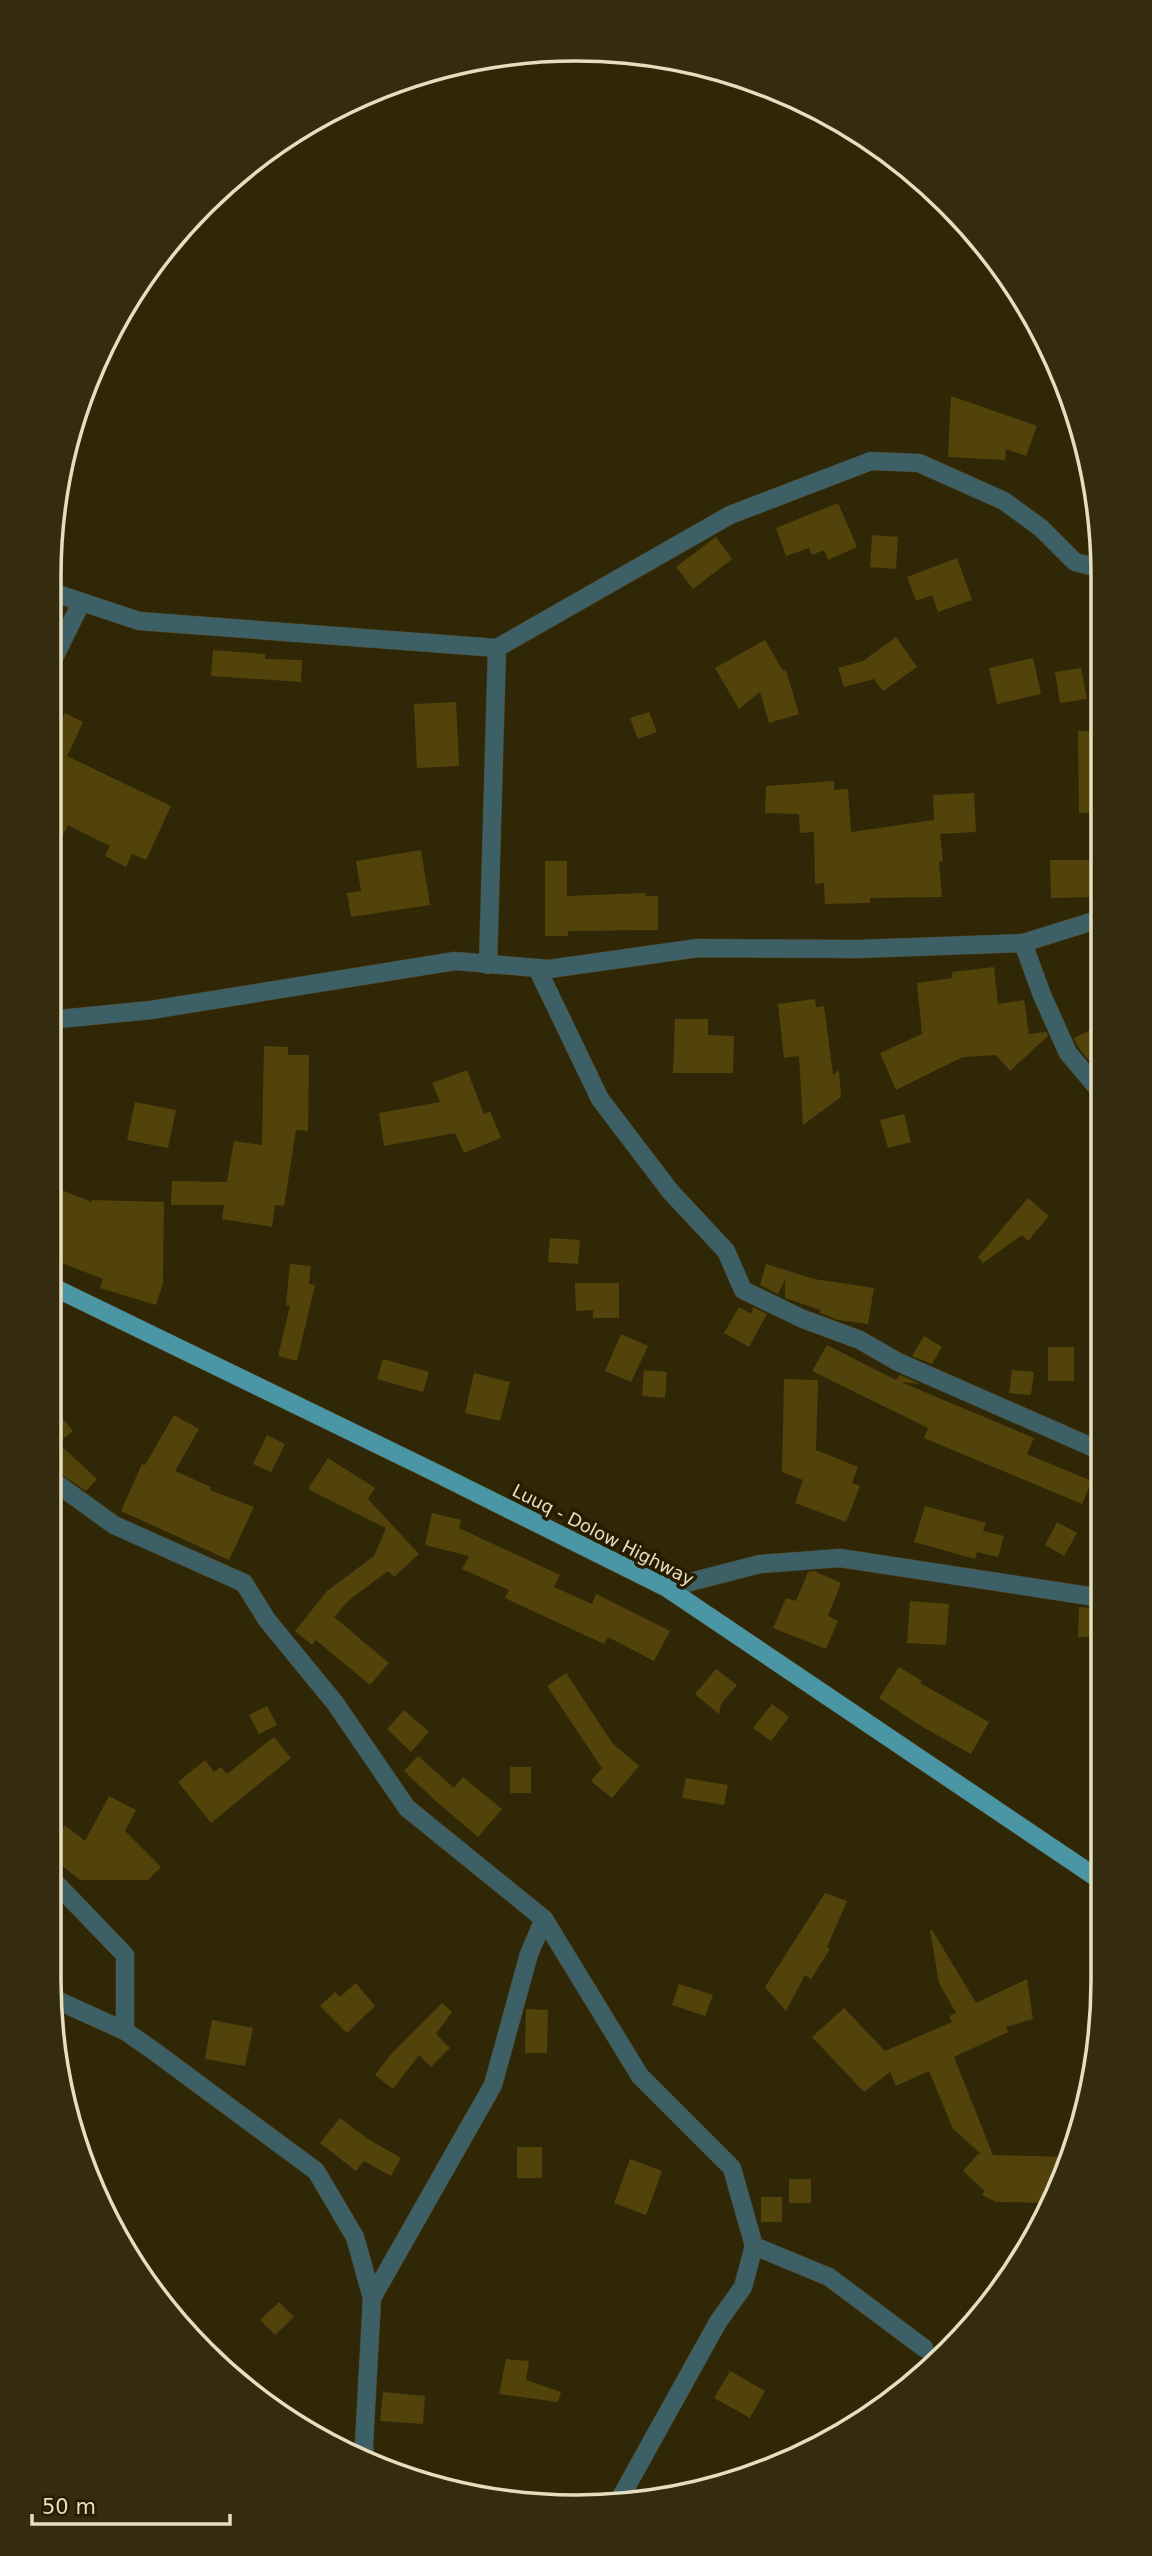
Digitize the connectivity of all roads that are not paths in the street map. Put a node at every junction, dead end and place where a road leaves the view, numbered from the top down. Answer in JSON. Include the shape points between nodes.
{"nodes":[{"id":1,"x":1091,"y":566,"type":"edge"},
{"id":2,"x":61,"y":596,"type":"edge"},
{"id":3,"x":81,"y":603,"type":"junction"},
{"id":4,"x":61,"y":644,"type":"edge"},
{"id":5,"x":497,"y":648,"type":"junction"},
{"id":6,"x":1091,"y":922,"type":"edge"},
{"id":7,"x":1023,"y":943,"type":"junction"},
{"id":8,"x":488,"y":965,"type":"junction"},
{"id":9,"x":537,"y":968,"type":"junction"},
{"id":10,"x":61,"y":1019,"type":"edge"},
{"id":11,"x":1091,"y":1080,"type":"edge"},
{"id":12,"x":61,"y":1291,"type":"edge"},
{"id":13,"x":1091,"y":1447,"type":"edge"},
{"id":14,"x":61,"y":1487,"type":"edge"},
{"id":15,"x":667,"y":1588,"type":"junction"},
{"id":16,"x":1091,"y":1596,"type":"edge"},
{"id":17,"x":1091,"y":1874,"type":"edge"},
{"id":18,"x":61,"y":1888,"type":"edge"},
{"id":19,"x":544,"y":1919,"type":"junction"},
{"id":20,"x":62,"y":2002,"type":"edge"},
{"id":21,"x":125,"y":2032,"type":"junction"},
{"id":22,"x":754,"y":2246,"type":"junction"},
{"id":23,"x":372,"y":2298,"type":"junction"},
{"id":24,"x":924,"y":2348,"type":"dead end"},
{"id":25,"x":364,"y":2449,"type":"edge"},
{"id":26,"x":623,"y":2492,"type":"edge"}],
"edges":[{"from":1,"to":5,"type":"street","via":[[1076,562],[1004,501],[919,463],[871,461],[730,515]]},
{"from":2,"to":3,"type":"street"},
{"from":3,"to":4,"type":"street"},
{"from":3,"to":5,"type":"street","via":[[139,621]]},
{"from":5,"to":8,"type":"street"},
{"from":6,"to":7,"type":"street"},
{"from":7,"to":9,"type":"street","via":[[698,948]]},
{"from":7,"to":11,"type":"street","via":[[1068,1053]]},
{"from":8,"to":9,"type":"street"},
{"from":8,"to":10,"type":"street","via":[[455,961],[151,1010]]},
{"from":9,"to":13,"type":"street","via":[[600,1098],[670,1191],[726,1251],[743,1290]]},
{"from":12,"to":15,"type":"main road","name":"Luuq - Dolow Highway"},
{"from":14,"to":19,"type":"street","via":[[114,1525],[244,1583],[407,1808]]},
{"from":15,"to":16,"type":"street","via":[[760,1564],[840,1558]]},
{"from":15,"to":17,"type":"main road","name":"Luuq - Dolow Highway"},
{"from":18,"to":21,"type":"street","via":[[125,1955]]},
{"from":19,"to":22,"type":"street","via":[[640,2076],[732,2168]]},
{"from":19,"to":23,"type":"street","via":[[493,2085]]},
{"from":20,"to":21,"type":"street"},
{"from":21,"to":23,"type":"street","via":[[316,2171],[355,2237]]},
{"from":22,"to":24,"type":"street","via":[[828,2277]]},
{"from":22,"to":26,"type":"street","via":[[743,2287],[718,2322]]},
{"from":23,"to":25,"type":"street"}]}
